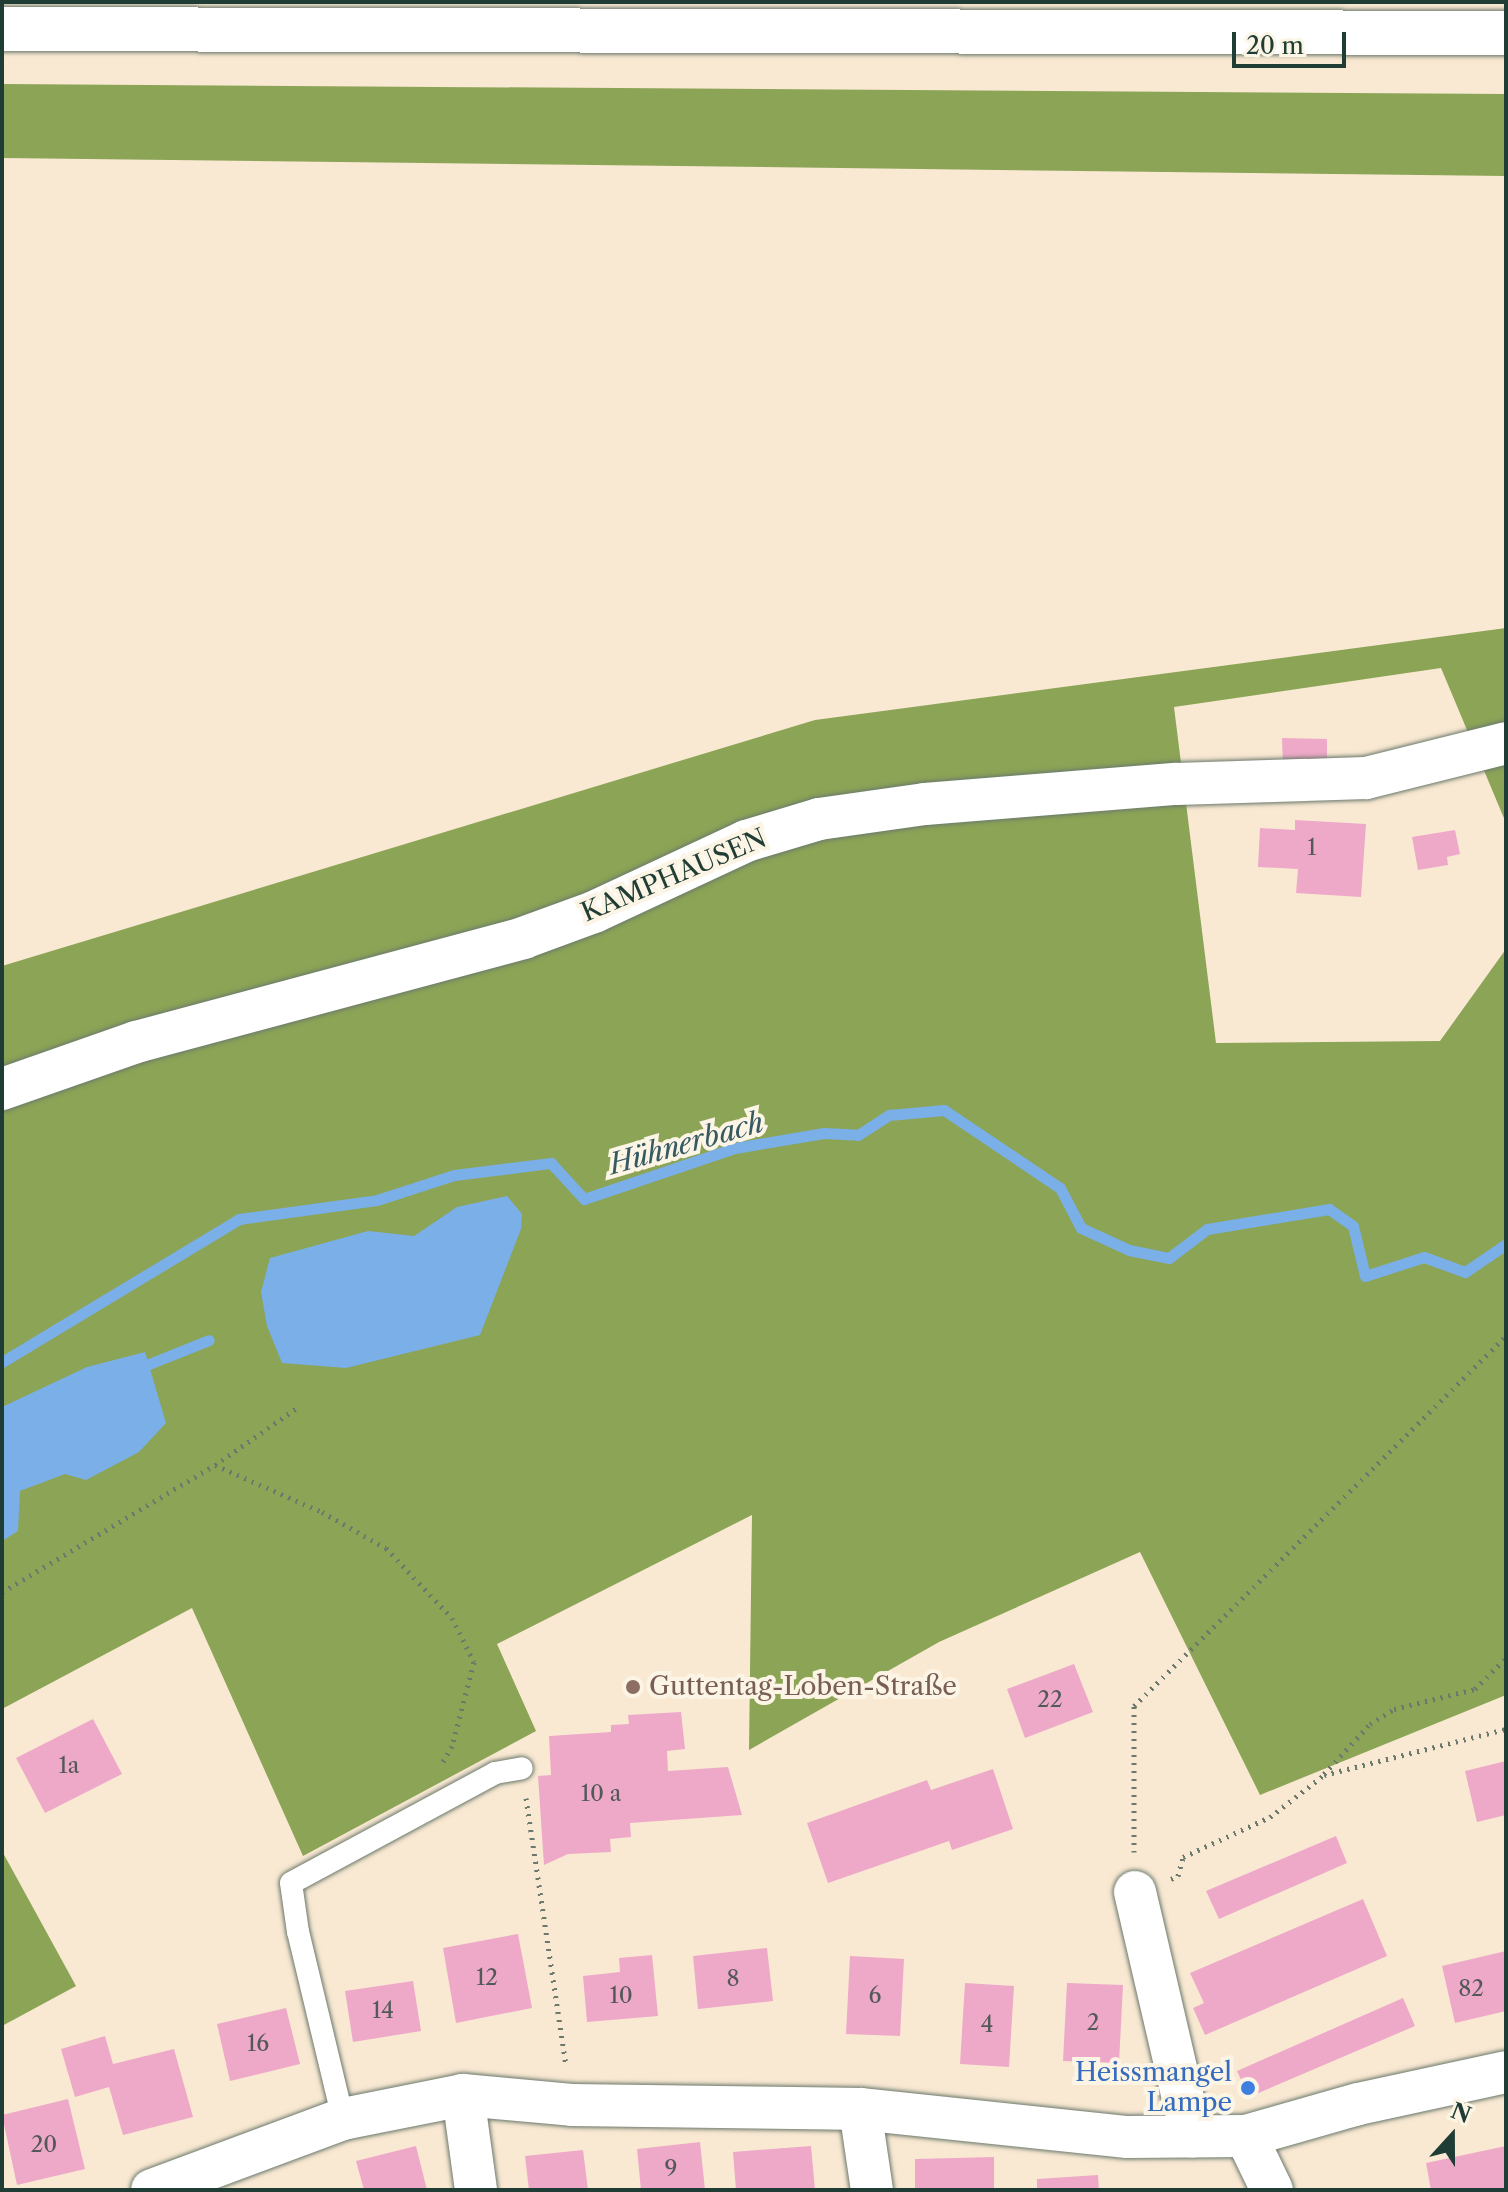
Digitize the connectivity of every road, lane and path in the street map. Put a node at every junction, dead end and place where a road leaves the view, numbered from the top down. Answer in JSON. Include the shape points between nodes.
{"nodes":[{"id":1,"x":2,"y":29,"type":"edge"},
{"id":2,"x":1506,"y":33,"type":"edge"},
{"id":3,"x":1506,"y":743,"type":"edge"},
{"id":4,"x":2,"y":1089,"type":"edge"},
{"id":5,"x":1506,"y":1336,"type":"edge"},
{"id":6,"x":298,"y":1407,"type":"dead end"},
{"id":7,"x":215,"y":1465,"type":"junction"},
{"id":8,"x":2,"y":1592,"type":"edge"},
{"id":9,"x":1506,"y":1658,"type":"edge"},
{"id":10,"x":1506,"y":1729,"type":"edge"},
{"id":11,"x":522,"y":1768,"type":"joint"},
{"id":12,"x":1324,"y":1775,"type":"junction"},
{"id":13,"x":442,"y":1800,"type":"junction"},
{"id":14,"x":1135,"y":1892,"type":"junction"},
{"id":15,"x":1506,"y":2072,"type":"edge"},
{"id":16,"x":463,"y":2095,"type":"junction"},
{"id":17,"x":572,"y":2105,"type":"junction"},
{"id":18,"x":860,"y":2109,"type":"junction"},
{"id":19,"x":343,"y":2119,"type":"junction"},
{"id":20,"x":1192,"y":2136,"type":"junction"},
{"id":21,"x":1246,"y":2136,"type":"junction"},
{"id":22,"x":152,"y":2190,"type":"edge"},
{"id":23,"x":476,"y":2190,"type":"edge"},
{"id":24,"x":872,"y":2190,"type":"edge"},
{"id":25,"x":1272,"y":2190,"type":"edge"}],
"edges":[{"from":1,"to":2,"type":"highway"},
{"from":3,"to":4,"type":"street","name":"KAMPHAUSEN","via":[[1366,778],[1176,784],[925,804],[819,819],[746,841],[594,912],[523,938],[136,1042]]},
{"from":5,"to":14,"type":"path","via":[[1134,1706]]},
{"from":6,"to":7,"type":"path"},
{"from":7,"to":8,"type":"path"},
{"from":7,"to":13,"type":"path","via":[[322,1512],[386,1548],[452,1618],[474,1662],[452,1746],[434,1778]]},
{"from":9,"to":12,"type":"path","via":[[1475,1689],[1394,1709],[1370,1724]]},
{"from":10,"to":12,"type":"path"},
{"from":11,"to":13,"type":"lane","via":[[495,1773]]},
{"from":11,"to":17,"type":"path"},
{"from":12,"to":14,"type":"path","via":[[1270,1817],[1183,1857],[1178,1876]]},
{"from":13,"to":19,"type":"lane","via":[[291,1883]]},
{"from":14,"to":20,"type":"street"},
{"from":15,"to":21,"type":"street","via":[[1329,2111]]},
{"from":16,"to":17,"type":"street"},
{"from":16,"to":19,"type":"street"},
{"from":16,"to":23,"type":"street"},
{"from":17,"to":18,"type":"street"},
{"from":18,"to":20,"type":"street","via":[[1128,2137]]},
{"from":18,"to":24,"type":"street"},
{"from":19,"to":22,"type":"street"},
{"from":20,"to":21,"type":"street"},
{"from":21,"to":25,"type":"street"}]}
